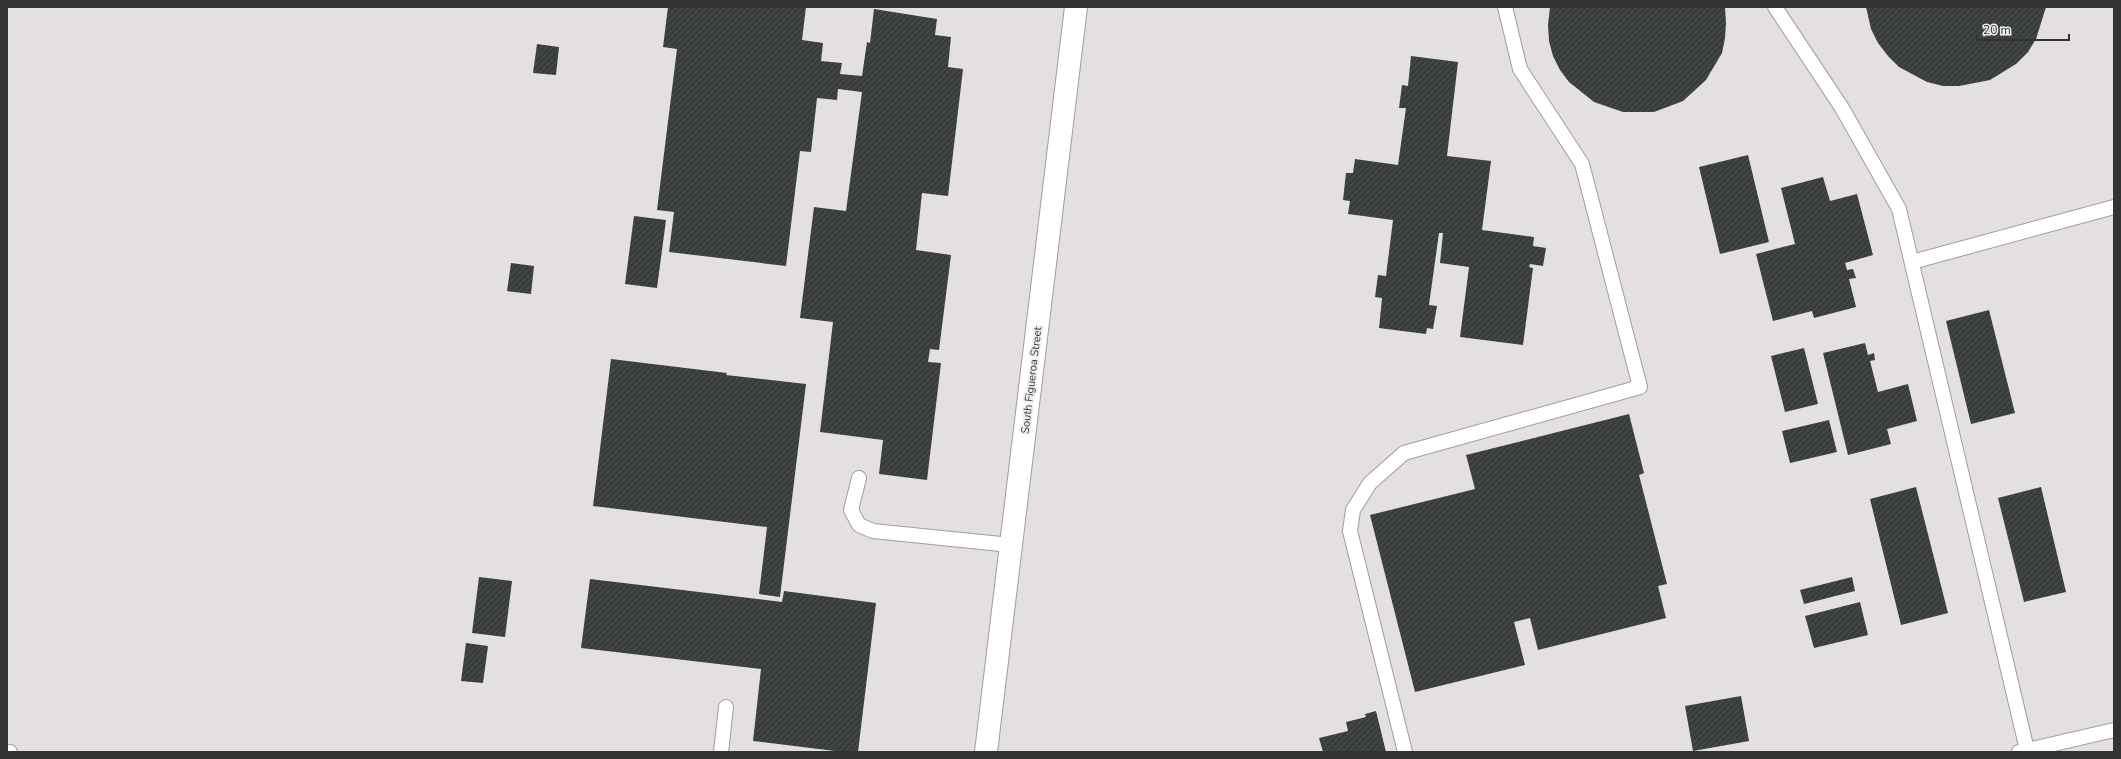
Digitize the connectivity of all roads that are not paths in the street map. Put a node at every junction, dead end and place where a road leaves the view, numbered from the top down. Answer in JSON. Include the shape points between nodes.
{"nodes":[{"id":1,"x":1076,"y":7,"type":"edge"},
{"id":2,"x":1506,"y":7,"type":"edge"},
{"id":3,"x":1775,"y":7,"type":"edge"},
{"id":4,"x":2114,"y":207,"type":"edge"},
{"id":5,"x":1912,"y":262,"type":"junction"},
{"id":6,"x":859,"y":478,"type":"dead end"},
{"id":7,"x":1011,"y":545,"type":"junction"},
{"id":8,"x":726,"y":707,"type":"dead end"},
{"id":9,"x":2114,"y":730,"type":"edge"},
{"id":10,"x":2022,"y":751,"type":"edge"},
{"id":11,"x":7,"y":752,"type":"edge"},
{"id":12,"x":10,"y":752,"type":"edge"},
{"id":13,"x":721,"y":752,"type":"edge"},
{"id":14,"x":986,"y":752,"type":"edge"},
{"id":15,"x":1405,"y":752,"type":"edge"}],
"edges":[{"from":1,"to":7,"type":"main road","name":"South Figueroa Street"},
{"from":2,"to":15,"type":"lane","via":[[1520,69],[1582,164],[1640,387],[1404,453],[1370,483],[1354,510],[1350,531]]},
{"from":3,"to":5,"type":"lane","via":[[1842,108],[1899,209]]},
{"from":4,"to":5,"type":"lane"},
{"from":5,"to":10,"type":"lane"},
{"from":6,"to":7,"type":"lane","via":[[851,510],[858,525],[873,532]]},
{"from":7,"to":14,"type":"main road","name":"South Figueroa Street"},
{"from":8,"to":13,"type":"lane"},
{"from":9,"to":10,"type":"lane"},
{"from":11,"to":12,"type":"lane"}]}
